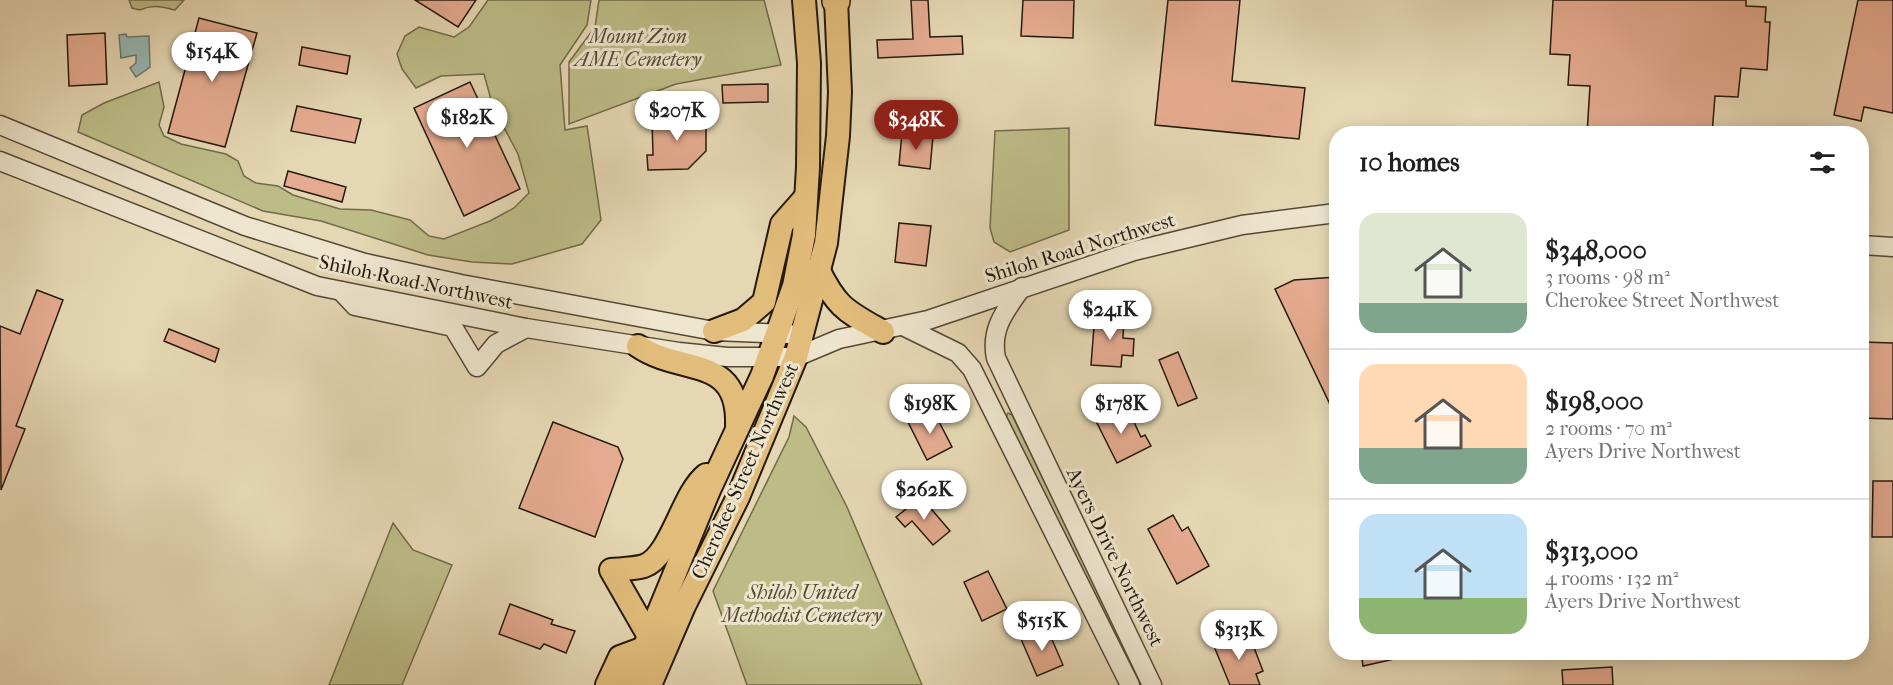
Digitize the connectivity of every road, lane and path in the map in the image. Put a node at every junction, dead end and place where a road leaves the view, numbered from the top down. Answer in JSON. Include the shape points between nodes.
{"nodes":[{"id":1,"x":804,"y":0,"type":"edge"},
{"id":2,"x":836,"y":0,"type":"edge"},
{"id":3,"x":0,"y":125,"type":"edge"},
{"id":4,"x":0,"y":162,"type":"edge"},
{"id":5,"x":804,"y":199,"type":"junction"},
{"id":6,"x":1329,"y":214,"type":"edge"},
{"id":7,"x":1869,"y":245,"type":"edge"},
{"id":8,"x":1893,"y":247,"type":"edge"},
{"id":9,"x":818,"y":269,"type":"junction"},
{"id":10,"x":1022,"y":287,"type":"junction"},
{"id":11,"x":341,"y":291,"type":"junction"},
{"id":12,"x":905,"y":327,"type":"junction"},
{"id":13,"x":526,"y":328,"type":"junction"},
{"id":14,"x":714,"y":331,"type":"junction"},
{"id":15,"x":883,"y":332,"type":"junction"},
{"id":16,"x":777,"y":333,"type":"junction"},
{"id":17,"x":801,"y":334,"type":"junction"},
{"id":18,"x":839,"y":339,"type":"junction"},
{"id":19,"x":638,"y":346,"type":"junction"},
{"id":20,"x":768,"y":357,"type":"junction"},
{"id":21,"x":796,"y":357,"type":"junction"},
{"id":22,"x":737,"y":428,"type":"junction"},
{"id":23,"x":722,"y":462,"type":"junction"},
{"id":24,"x":656,"y":640,"type":"junction"},
{"id":25,"x":607,"y":685,"type":"edge"},
{"id":26,"x":629,"y":685,"type":"edge"},
{"id":27,"x":650,"y":685,"type":"edge"},
{"id":28,"x":658,"y":685,"type":"edge"},
{"id":29,"x":1130,"y":685,"type":"edge"},
{"id":30,"x":1152,"y":685,"type":"edge"}],
"edges":[{"from":1,"to":5,"type":"main road","name":"Cherokee Street Northwest","via":[[809,93]]},
{"from":2,"to":9,"type":"main road","name":"Cherokee Street Northwest","via":[[838,136],[826,243]]},
{"from":3,"to":14,"type":"street","name":"Shiloh Road Northwest","via":[[245,226],[365,263]]},
{"from":4,"to":11,"type":"street","name":"Shiloh Road Northwest","via":[[317,286]]},
{"from":5,"to":14,"type":"main road","via":[[782,224],[764,302],[743,320]]},
{"from":5,"to":16,"type":"main road","name":"Cherokee Street Northwest","via":[[804,235],[794,286]]},
{"from":6,"to":10,"type":"street","name":"Shiloh Road Northwest","via":[[1186,237]]},
{"from":7,"to":8,"type":"street"},
{"from":9,"to":15,"type":"main road","via":[[840,307]]},
{"from":9,"to":17,"type":"main road","name":"Cherokee Street Northwest"},
{"from":10,"to":12,"type":"street","name":"Shiloh Road Northwest"},
{"from":10,"to":30,"type":"street","name":"Ayers Drive Northwest","via":[[998,322],[993,346],[996,358]]},
{"from":11,"to":13,"type":"street","name":"Shiloh Road Northwest"},
{"from":11,"to":13,"type":"street","via":[[355,306],[453,327],[477,367],[496,344]]},
{"from":12,"to":15,"type":"street","name":"Shiloh Road Northwest"},
{"from":12,"to":29,"type":"street","via":[[958,353],[972,369]]},
{"from":13,"to":19,"type":"street","name":"Shiloh Road Northwest"},
{"from":14,"to":16,"type":"street","name":"Shiloh Road Northwest"},
{"from":15,"to":18,"type":"street","name":"Shiloh Road Northwest"},
{"from":16,"to":17,"type":"street","name":"Shiloh Road Northwest"},
{"from":16,"to":20,"type":"main road","name":"Cherokee Street Northwest"},
{"from":17,"to":18,"type":"street","name":"Shiloh Road Northwest"},
{"from":17,"to":21,"type":"main road","name":"Cherokee Street Northwest"},
{"from":18,"to":21,"type":"street","name":"Shiloh Road Northwest"},
{"from":19,"to":20,"type":"street","name":"Shiloh Road Northwest","via":[[727,357]]},
{"from":19,"to":22,"type":"main road","via":[[656,358],[718,375],[738,403]]},
{"from":20,"to":21,"type":"street","name":"Shiloh Road Northwest"},
{"from":20,"to":22,"type":"main road","name":"Cherokee Street Northwest"},
{"from":21,"to":24,"type":"main road","name":"Cherokee Street Northwest","via":[[738,497]]},
{"from":22,"to":23,"type":"main road","name":"Cherokee Street Northwest"},
{"from":23,"to":24,"type":"main road","name":"Cherokee Street Northwest"},
{"from":23,"to":24,"type":"main road","via":[[703,477],[652,561],[644,566],[611,570]]},
{"from":24,"to":25,"type":"main road","via":[[620,657]]},
{"from":24,"to":26,"type":"main road","name":"Cherokee Street Northwest"},
{"from":24,"to":27,"type":"main road","name":"Cherokee Street Northwest"},
{"from":24,"to":28,"type":"main road"}]}
